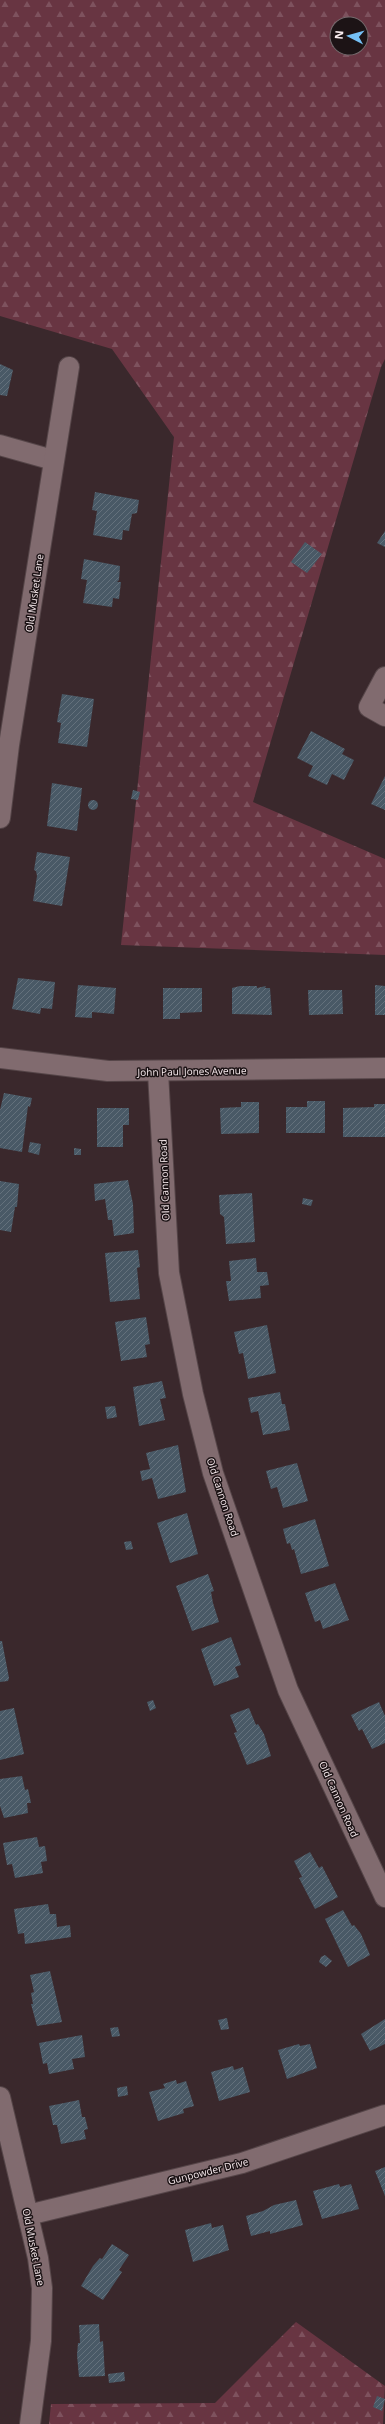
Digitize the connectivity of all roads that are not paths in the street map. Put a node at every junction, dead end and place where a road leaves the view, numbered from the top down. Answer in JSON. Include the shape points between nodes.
{"nodes":[{"id":1,"x":69,"y":367,"type":"dead end"},
{"id":2,"x":0,"y":445,"type":"edge"},
{"id":3,"x":53,"y":460,"type":"junction"},
{"id":4,"x":385,"y":677,"type":"edge"},
{"id":5,"x":377,"y":711,"type":"edge"},
{"id":6,"x":0,"y":818,"type":"edge"},
{"id":7,"x":0,"y":1058,"type":"edge"},
{"id":8,"x":385,"y":1068,"type":"edge"},
{"id":9,"x":158,"y":1072,"type":"junction"},
{"id":10,"x":385,"y":1897,"type":"edge"},
{"id":11,"x":0,"y":2097,"type":"edge"},
{"id":12,"x":385,"y":2115,"type":"edge"},
{"id":13,"x":28,"y":2215,"type":"junction"},
{"id":14,"x":30,"y":2424,"type":"edge"}],
"edges":[{"from":1,"to":3,"type":"street","name":"Old Musket Lane"},
{"from":2,"to":3,"type":"street"},
{"from":3,"to":6,"type":"street","name":"Old Musket Lane"},
{"from":4,"to":5,"type":"street"},
{"from":7,"to":9,"type":"street","name":"John Paul Jones Avenue","via":[[108,1071]]},
{"from":8,"to":9,"type":"street","name":"John Paul Jones Avenue"},
{"from":9,"to":10,"type":"street","name":"Old Cannon Road","via":[[169,1273],[193,1394],[213,1473],[288,1690]]},
{"from":11,"to":13,"type":"street","name":"Old Musket Lane"},
{"from":12,"to":13,"type":"street","name":"Gunpowder Drive","via":[[242,2163]]},
{"from":13,"to":14,"type":"street","name":"Old Musket Lane","via":[[42,2288],[40,2341]]}]}
